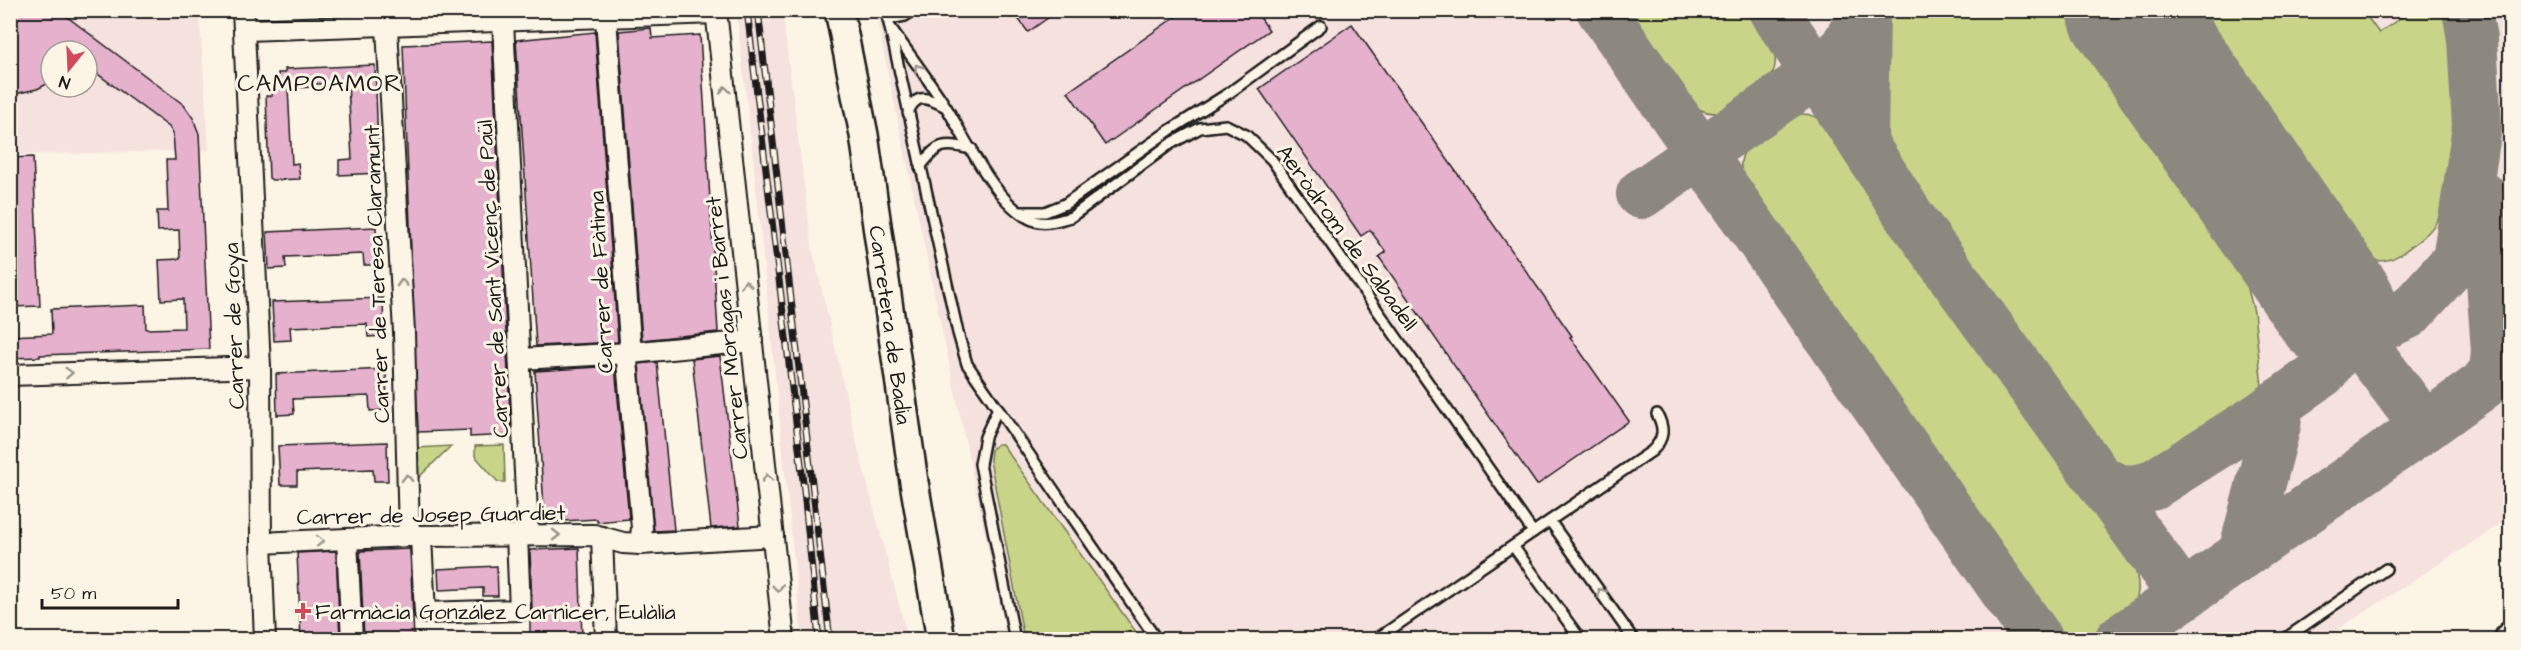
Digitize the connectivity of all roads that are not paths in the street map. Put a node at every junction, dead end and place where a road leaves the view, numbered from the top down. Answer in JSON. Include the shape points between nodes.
{"nodes":[{"id":1,"x":839,"y":10,"type":"edge"},
{"id":2,"x":914,"y":10,"type":"edge"},
{"id":3,"x":716,"y":12,"type":"edge"},
{"id":4,"x":387,"y":18,"type":"edge"},
{"id":5,"x":606,"y":18,"type":"junction"},
{"id":6,"x":888,"y":19,"type":"edge"},
{"id":7,"x":244,"y":20,"type":"edge"},
{"id":8,"x":503,"y":21,"type":"junction"},
{"id":9,"x":1321,"y":26,"type":"dead end"},
{"id":10,"x":946,"y":107,"type":"junction"},
{"id":11,"x":908,"y":113,"type":"junction"},
{"id":12,"x":972,"y":149,"type":"junction"},
{"id":13,"x":920,"y":167,"type":"junction"},
{"id":14,"x":1019,"y":212,"type":"junction"},
{"id":15,"x":752,"y":341,"type":"junction"},
{"id":16,"x":630,"y":353,"type":"junction"},
{"id":17,"x":520,"y":359,"type":"junction"},
{"id":18,"x":260,"y":367,"type":"junction"},
{"id":19,"x":10,"y":375,"type":"edge"},
{"id":20,"x":999,"y":408,"type":"junction"},
{"id":21,"x":1657,"y":414,"type":"dead end"},
{"id":22,"x":1550,"y":521,"type":"junction"},
{"id":23,"x":1533,"y":532,"type":"junction"},
{"id":24,"x":523,"y":535,"type":"junction"},
{"id":25,"x":773,"y":536,"type":"junction"},
{"id":26,"x":415,"y":537,"type":"junction"},
{"id":27,"x":602,"y":537,"type":"junction"},
{"id":28,"x":347,"y":540,"type":"junction"},
{"id":29,"x":261,"y":543,"type":"junction"},
{"id":30,"x":640,"y":544,"type":"junction"},
{"id":31,"x":1513,"y":546,"type":"junction"},
{"id":32,"x":2386,"y":569,"type":"dead end"},
{"id":33,"x":2511,"y":636,"type":"edge"},
{"id":34,"x":265,"y":639,"type":"edge"},
{"id":35,"x":352,"y":639,"type":"edge"},
{"id":36,"x":606,"y":639,"type":"edge"},
{"id":37,"x":784,"y":639,"type":"edge"},
{"id":38,"x":941,"y":639,"type":"edge"},
{"id":39,"x":1016,"y":639,"type":"edge"},
{"id":40,"x":1157,"y":639,"type":"edge"},
{"id":41,"x":1375,"y":639,"type":"edge"},
{"id":42,"x":1581,"y":639,"type":"edge"},
{"id":43,"x":1634,"y":639,"type":"edge"},
{"id":44,"x":2283,"y":639,"type":"edge"},
{"id":45,"x":2508,"y":639,"type":"edge"}],
"edges":[{"from":1,"to":38,"type":"street","name":"Carretera de Badia","via":[[864,135]]},
{"from":2,"to":6,"type":"lane"},
{"from":3,"to":5,"type":"street"},
{"from":15,"to":3,"type":"street","name":"Carrer Moragas i Barret","one_way":true},
{"from":4,"to":7,"type":"street"},
{"from":4,"to":8,"type":"street"},
{"from":26,"to":4,"type":"street","name":"Carrer de Teresa Claramunt","one_way":true},
{"from":5,"to":8,"type":"street"},
{"from":5,"to":16,"type":"street","name":"Carrer de Fàtima"},
{"from":10,"to":6,"type":"lane","one_way":true},
{"from":6,"to":11,"type":"lane"},
{"from":7,"to":18,"type":"street","name":"Carrer de Goya"},
{"from":8,"to":17,"type":"street","name":"Carrer de Sant Vicenç de Paül"},
{"from":9,"to":14,"type":"lane","via":[[1065,204],[1045,212]]},
{"from":10,"to":11,"type":"lane","via":[[928,99],[917,100]]},
{"from":10,"to":12,"type":"lane"},
{"from":11,"to":13,"type":"lane"},
{"from":12,"to":13,"type":"lane","via":[[940,145]]},
{"from":12,"to":14,"type":"lane","via":[[1003,198]]},
{"from":13,"to":20,"type":"lane","via":[[967,364]]},
{"from":14,"to":23,"type":"lane","name":"Aeròdrom de Sabadell","via":[[1037,221],[1071,217],[1170,144],[1200,128],[1227,125],[1246,135],[1272,160]]},
{"from":15,"to":16,"type":"street"},
{"from":25,"to":15,"type":"street","name":"Carrer Moragas i Barret","one_way":true},
{"from":16,"to":17,"type":"street"},
{"from":16,"to":30,"type":"street","name":"Carrer de Fàtima","via":[[627,361],[642,528]]},
{"from":17,"to":24,"type":"street","name":"Carrer de Sant Vicenç de Paül"},
{"from":19,"to":18,"type":"street","one_way":true},
{"from":18,"to":29,"type":"street","name":"Carrer de Goya"},
{"from":20,"to":39,"type":"lane","via":[[985,437],[980,464]]},
{"from":20,"to":40,"type":"lane"},
{"from":21,"to":22,"type":"lane","via":[[1663,433],[1652,451]]},
{"from":22,"to":23,"type":"lane"},
{"from":43,"to":22,"type":"lane","one_way":true},
{"from":23,"to":31,"type":"lane"},
{"from":24,"to":26,"type":"street","name":"Carrer de Josep Guardiet"},
{"from":24,"to":26,"type":"street","name":"Carrer de Teresa Claramunt","via":[[520,610],[425,613]]},
{"from":24,"to":27,"type":"street","name":"Carrer de Josep Guardiet","one_way":true},
{"from":25,"to":30,"type":"street","name":"Carrer de Josep Guardiet"},
{"from":25,"to":37,"type":"street","name":"Carrer Moragas i Barret","one_way":true},
{"from":26,"to":28,"type":"street","name":"Carrer de Josep Guardiet"},
{"from":27,"to":30,"type":"street","name":"Carrer de Josep Guardiet"},
{"from":27,"to":36,"type":"street"},
{"from":29,"to":28,"type":"street","name":"Carrer de Josep Guardiet","one_way":true},
{"from":28,"to":35,"type":"street"},
{"from":29,"to":34,"type":"street","name":"Carrer de Goya"},
{"from":31,"to":41,"type":"lane"},
{"from":31,"to":42,"type":"lane"},
{"from":32,"to":44,"type":"lane"},
{"from":33,"to":45,"type":"street"}]}
